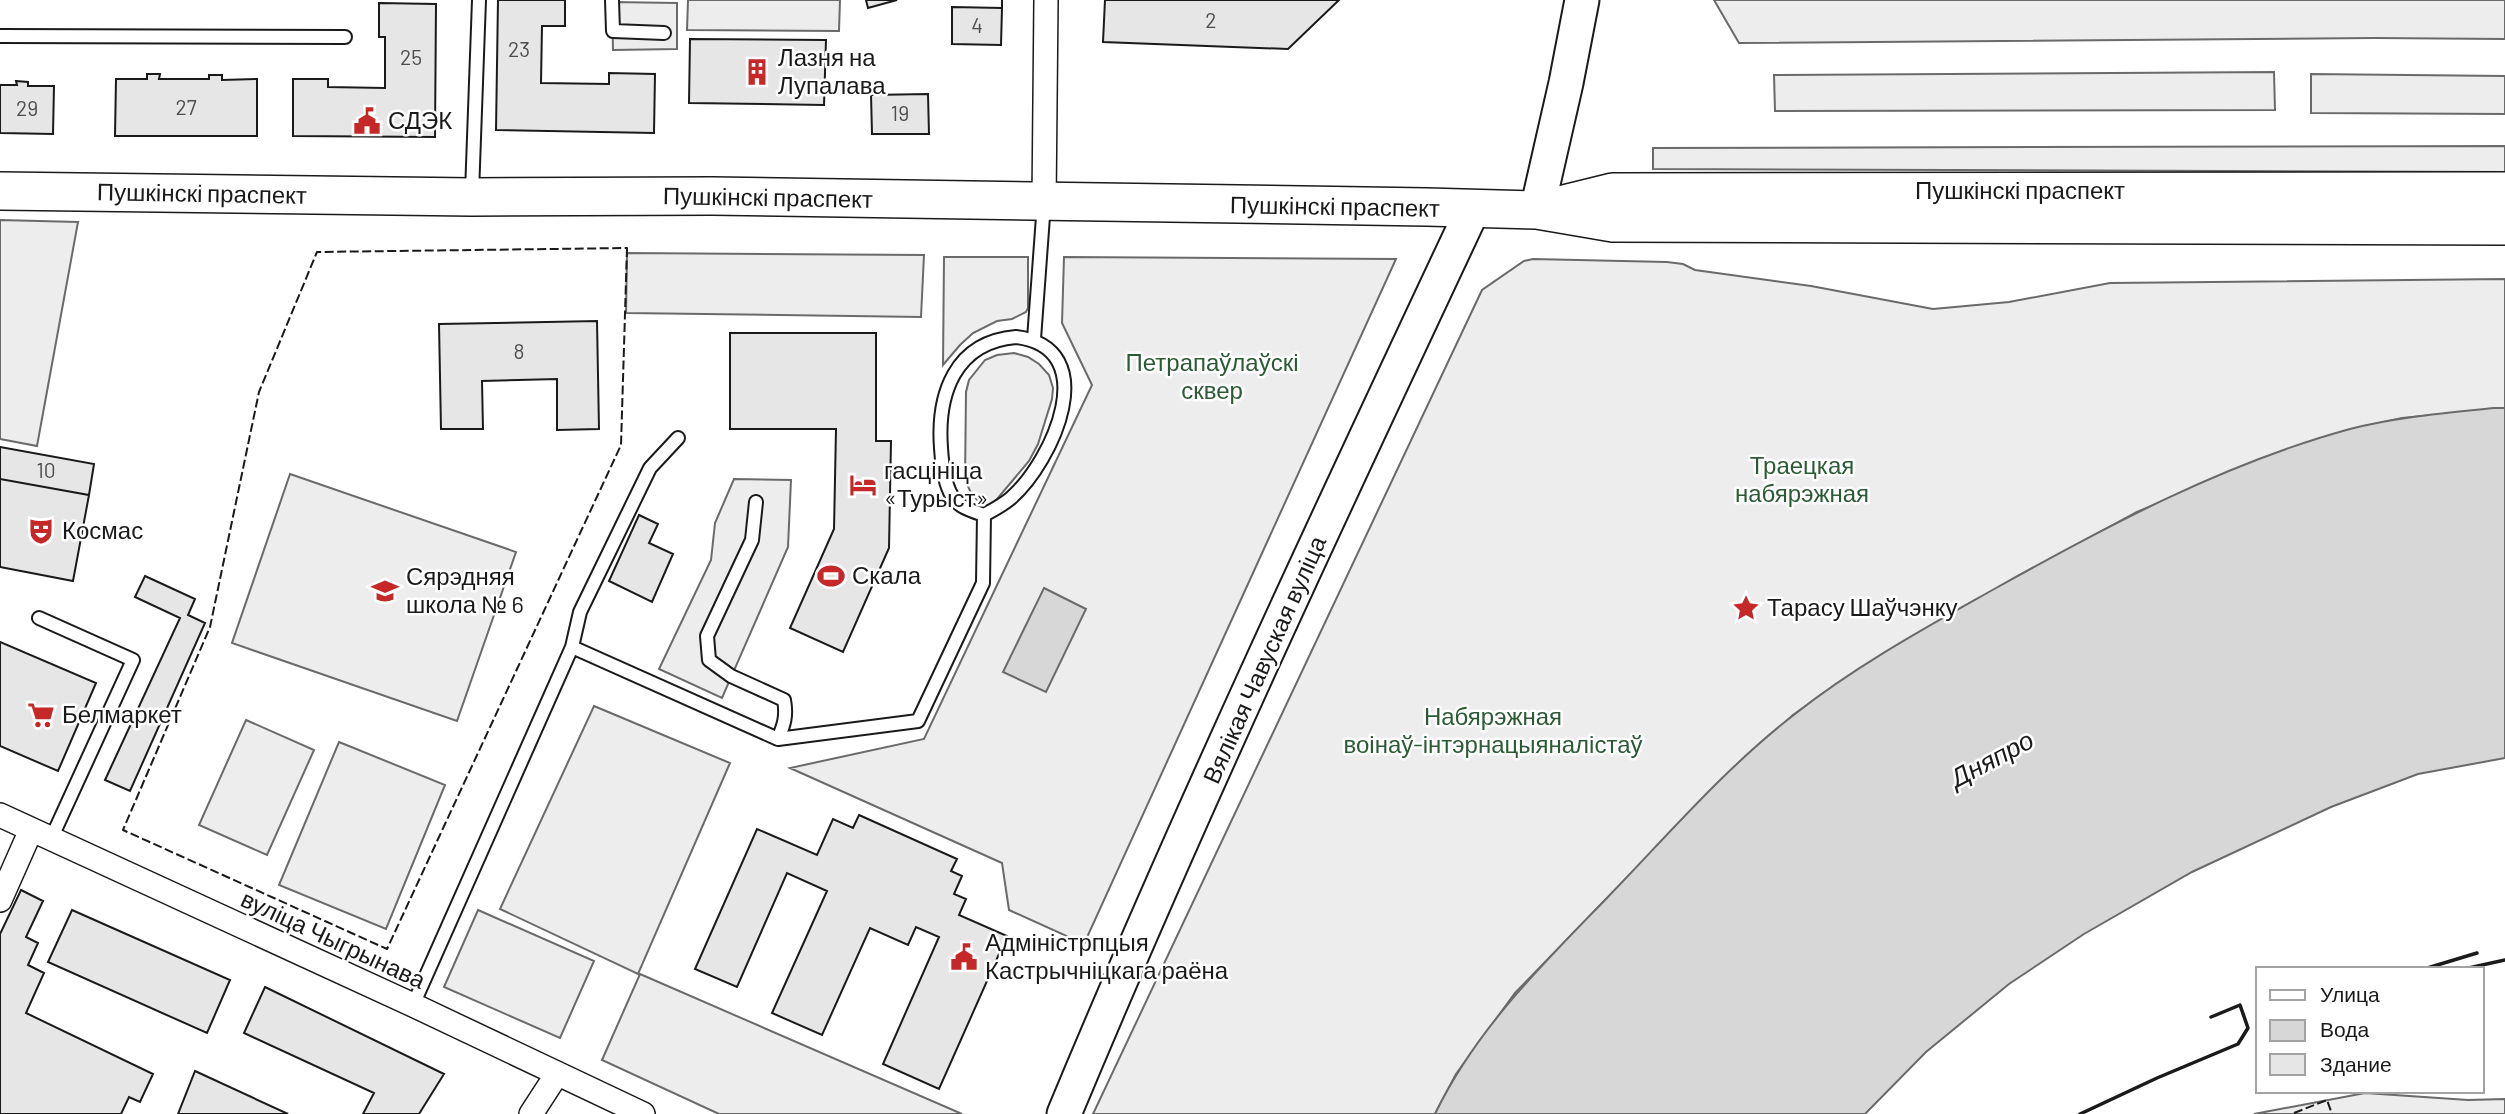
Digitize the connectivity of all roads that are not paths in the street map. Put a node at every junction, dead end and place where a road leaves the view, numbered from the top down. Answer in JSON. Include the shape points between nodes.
{"nodes":[{"id":1,"x":479,"y":0,"type":"edge"},
{"id":2,"x":612,"y":0,"type":"edge"},
{"id":3,"x":1046,"y":0,"type":"edge"},
{"id":4,"x":1582,"y":0,"type":"edge"},
{"id":5,"x":664,"y":33,"type":"dead end"},
{"id":6,"x":0,"y":36,"type":"edge"},
{"id":7,"x":345,"y":37,"type":"dead end"},
{"id":8,"x":0,"y":191,"type":"edge"},
{"id":9,"x":2505,"y":191,"type":"edge"},
{"id":10,"x":472,"y":197,"type":"junction"},
{"id":11,"x":1044,"y":203,"type":"junction"},
{"id":12,"x":1473,"y":209,"type":"junction"},
{"id":13,"x":1537,"y":210,"type":"junction"},
{"id":14,"x":2505,"y":226,"type":"edge"},
{"id":15,"x":1034,"y":339,"type":"junction"},
{"id":16,"x":678,"y":438,"type":"dead end"},
{"id":17,"x":756,"y":502,"type":"dead end"},
{"id":18,"x":984,"y":515,"type":"junction"},
{"id":19,"x":39,"y":618,"type":"dead end"},
{"id":20,"x":572,"y":647,"type":"junction"},
{"id":21,"x":778,"y":739,"type":"junction"},
{"id":22,"x":0,"y":815,"type":"edge"},
{"id":23,"x":41,"y":834,"type":"junction"},
{"id":24,"x":0,"y":900,"type":"edge"},
{"id":25,"x":413,"y":1005,"type":"junction"},
{"id":26,"x":557,"y":1074,"type":"junction"},
{"id":27,"x":531,"y":1114,"type":"edge"},
{"id":28,"x":643,"y":1114,"type":"edge"},
{"id":29,"x":1064,"y":1114,"type":"edge"}],
"edges":[{"from":1,"to":10,"type":"lane"},
{"from":2,"to":5,"type":"lane","via":[[613,31]]},
{"from":3,"to":11,"type":"street"},
{"from":4,"to":13,"type":"main road"},
{"from":6,"to":7,"type":"lane"},
{"from":8,"to":10,"type":"main road","name":"Пушкінскі праспект"},
{"from":9,"to":13,"type":"main road","name":"Пушкінскі праспект","via":[[1613,192]]},
{"from":10,"to":11,"type":"main road","name":"Пушкінскі праспект","via":[[712,196]]},
{"from":11,"to":12,"type":"main road","name":"Пушкінскі праспект"},
{"from":11,"to":15,"type":"lane"},
{"from":12,"to":13,"type":"main road","name":"Пушкінскі праспект"},
{"from":12,"to":29,"type":"main road","name":"Вялікая Чавуская вуліца","via":[[1141,930]]},
{"from":13,"to":14,"type":"main road","name":"Пушкінскі праспект","via":[[1613,223]]},
{"from":15,"to":18,"type":"lane","via":[[1057,357],[1063,369],[1061,414],[1024,483]]},
{"from":15,"to":18,"type":"lane","via":[[998,338],[983,345],[968,355],[948,386],[940,432],[945,478],[952,498]]},
{"from":16,"to":20,"type":"lane","via":[[650,468],[580,612]]},
{"from":17,"to":21,"type":"lane","via":[[752,540],[708,636],[709,660],[784,700],[785,725]]},
{"from":18,"to":21,"type":"lane","via":[[983,583],[918,721]]},
{"from":19,"to":23,"type":"lane","via":[[133,660]]},
{"from":20,"to":21,"type":"lane"},
{"from":20,"to":25,"type":"lane"},
{"from":22,"to":23,"type":"street","name":"вуліца Чыгрынава"},
{"from":23,"to":24,"type":"street"},
{"from":23,"to":25,"type":"street","name":"вуліца Чыгрынава"},
{"from":25,"to":26,"type":"street","name":"вуліца Чыгрынава"},
{"from":26,"to":27,"type":"street"},
{"from":26,"to":28,"type":"street","name":"вуліца Чыгрынава"}]}
